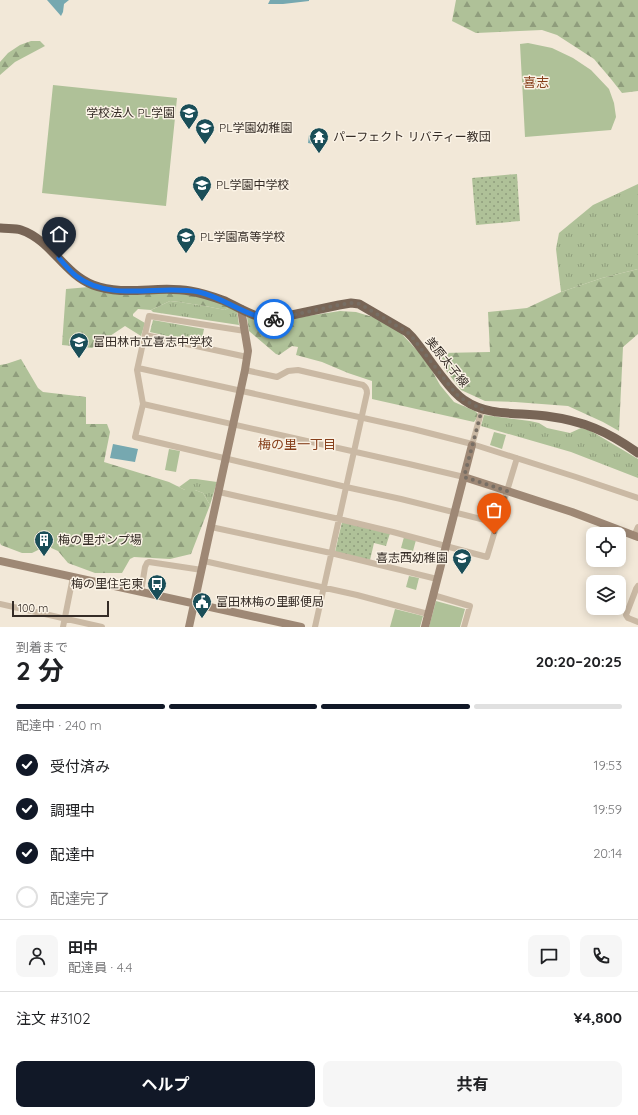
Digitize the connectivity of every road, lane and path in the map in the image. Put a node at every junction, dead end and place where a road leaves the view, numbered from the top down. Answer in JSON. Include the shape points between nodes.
{"nodes":[{"id":1,"x":0,"y":228,"type":"edge"},
{"id":2,"x":241,"y":309,"type":"junction"},
{"id":3,"x":245,"y":331,"type":"junction"},
{"id":4,"x":145,"y":335,"type":"junction"},
{"id":5,"x":247,"y":358,"type":"junction"},
{"id":6,"x":138,"y":368,"type":"junction"},
{"id":7,"x":245,"y":370,"type":"junction"},
{"id":8,"x":241,"y":391,"type":"junction"},
{"id":9,"x":143,"y":404,"type":"junction"},
{"id":10,"x":482,"y":409,"type":"junction"},
{"id":11,"x":361,"y":418,"type":"junction"},
{"id":12,"x":233,"y":425,"type":"junction"},
{"id":13,"x":472,"y":445,"type":"junction"},
{"id":14,"x":354,"y":452,"type":"junction"},
{"id":15,"x":638,"y":453,"type":"edge"},
{"id":16,"x":517,"y":458,"type":"junction"},
{"id":17,"x":226,"y":459,"type":"junction"},
{"id":18,"x":464,"y":477,"type":"junction"},
{"id":19,"x":346,"y":487,"type":"junction"},
{"id":20,"x":507,"y":491,"type":"junction"},
{"id":21,"x":219,"y":492,"type":"junction"},
{"id":22,"x":638,"y":498,"type":"edge"},
{"id":23,"x":455,"y":513,"type":"junction"},
{"id":24,"x":339,"y":519,"type":"junction"},
{"id":25,"x":497,"y":523,"type":"junction"},
{"id":26,"x":638,"y":527,"type":"edge"},
{"id":27,"x":211,"y":528,"type":"junction"},
{"id":28,"x":636,"y":536,"type":"edge"},
{"id":29,"x":446,"y":546,"type":"junction"},
{"id":30,"x":331,"y":553,"type":"junction"},
{"id":31,"x":0,"y":561,"type":"edge"},
{"id":32,"x":204,"y":561,"type":"junction"},
{"id":33,"x":202,"y":570,"type":"junction"},
{"id":34,"x":73,"y":577,"type":"junction"},
{"id":35,"x":437,"y":580,"type":"junction"},
{"id":36,"x":638,"y":586,"type":"edge"},
{"id":37,"x":324,"y":588,"type":"junction"},
{"id":38,"x":141,"y":592,"type":"junction"},
{"id":39,"x":433,"y":596,"type":"junction"},
{"id":40,"x":0,"y":604,"type":"edge"},
{"id":41,"x":194,"y":604,"type":"junction"},
{"id":42,"x":428,"y":614,"type":"junction"},
{"id":43,"x":65,"y":619,"type":"junction"},
{"id":44,"x":638,"y":622,"type":"edge"},
{"id":45,"x":63,"y":627,"type":"edge"},
{"id":46,"x":102,"y":627,"type":"edge"},
{"id":47,"x":189,"y":627,"type":"edge"},
{"id":48,"x":301,"y":627,"type":"edge"},
{"id":49,"x":315,"y":627,"type":"edge"},
{"id":50,"x":425,"y":627,"type":"edge"},
{"id":51,"x":464,"y":627,"type":"edge"}],
"edges":[{"from":1,"to":2,"type":"main road","name":"美原太子線","via":[[31,234],[42,241],[76,276],[94,285],[123,291],[189,290]]},
{"from":2,"to":3,"type":"street"},
{"from":2,"to":10,"type":"main road","name":"美原太子線","via":[[253,315],[273,319],[339,305],[360,304],[412,337],[456,394]]},
{"from":3,"to":4,"type":"street","via":[[149,316]]},
{"from":3,"to":5,"type":"street"},
{"from":4,"to":5,"type":"street"},
{"from":4,"to":6,"type":"street"},
{"from":5,"to":7,"type":"street"},
{"from":6,"to":8,"type":"street"},
{"from":6,"to":9,"type":"street"},
{"from":7,"to":8,"type":"street"},
{"from":7,"to":11,"type":"street","via":[[277,377],[288,371],[298,370],[366,386],[367,393]]},
{"from":8,"to":11,"type":"street"},
{"from":8,"to":12,"type":"street"},
{"from":9,"to":12,"type":"street"},
{"from":9,"to":17,"type":"street","via":[[136,437]]},
{"from":10,"to":13,"type":"street"},
{"from":10,"to":15,"type":"main road","name":"美原太子線","via":[[576,421],[606,432]]},
{"from":11,"to":13,"type":"street"},
{"from":11,"to":14,"type":"street"},
{"from":12,"to":14,"type":"street"},
{"from":12,"to":17,"type":"street"},
{"from":13,"to":16,"type":"street"},
{"from":13,"to":18,"type":"street"},
{"from":14,"to":18,"type":"street"},
{"from":14,"to":19,"type":"street"},
{"from":16,"to":20,"type":"street"},
{"from":16,"to":22,"type":"street"},
{"from":17,"to":19,"type":"street"},
{"from":17,"to":21,"type":"street"},
{"from":18,"to":20,"type":"street"},
{"from":18,"to":23,"type":"street"},
{"from":19,"to":23,"type":"street"},
{"from":19,"to":24,"type":"street"},
{"from":20,"to":25,"type":"street"},
{"from":20,"to":28,"type":"street"},
{"from":21,"to":24,"type":"street"},
{"from":21,"to":27,"type":"street"},
{"from":23,"to":25,"type":"street"},
{"from":23,"to":29,"type":"street"},
{"from":24,"to":29,"type":"street"},
{"from":24,"to":30,"type":"street"},
{"from":25,"to":29,"type":"street","via":[[487,557]]},
{"from":26,"to":28,"type":"street"},
{"from":27,"to":30,"type":"street"},
{"from":27,"to":32,"type":"street"},
{"from":29,"to":35,"type":"street"},
{"from":30,"to":35,"type":"street"},
{"from":30,"to":37,"type":"street"},
{"from":31,"to":34,"type":"street"},
{"from":32,"to":33,"type":"street"},
{"from":32,"to":37,"type":"street"},
{"from":33,"to":38,"type":"street","via":[[147,563]]},
{"from":33,"to":41,"type":"street"},
{"from":34,"to":38,"type":"street"},
{"from":34,"to":43,"type":"street"},
{"from":35,"to":39,"type":"street"},
{"from":36,"to":44,"type":"street","via":[[626,615]]},
{"from":37,"to":42,"type":"street"},
{"from":37,"to":49,"type":"street"},
{"from":38,"to":41,"type":"street"},
{"from":39,"to":42,"type":"street"},
{"from":39,"to":51,"type":"street","via":[[470,606]]},
{"from":40,"to":43,"type":"street"},
{"from":41,"to":47,"type":"street"},
{"from":41,"to":48,"type":"street"},
{"from":42,"to":50,"type":"street"},
{"from":43,"to":45,"type":"street"},
{"from":43,"to":46,"type":"street"}]}
